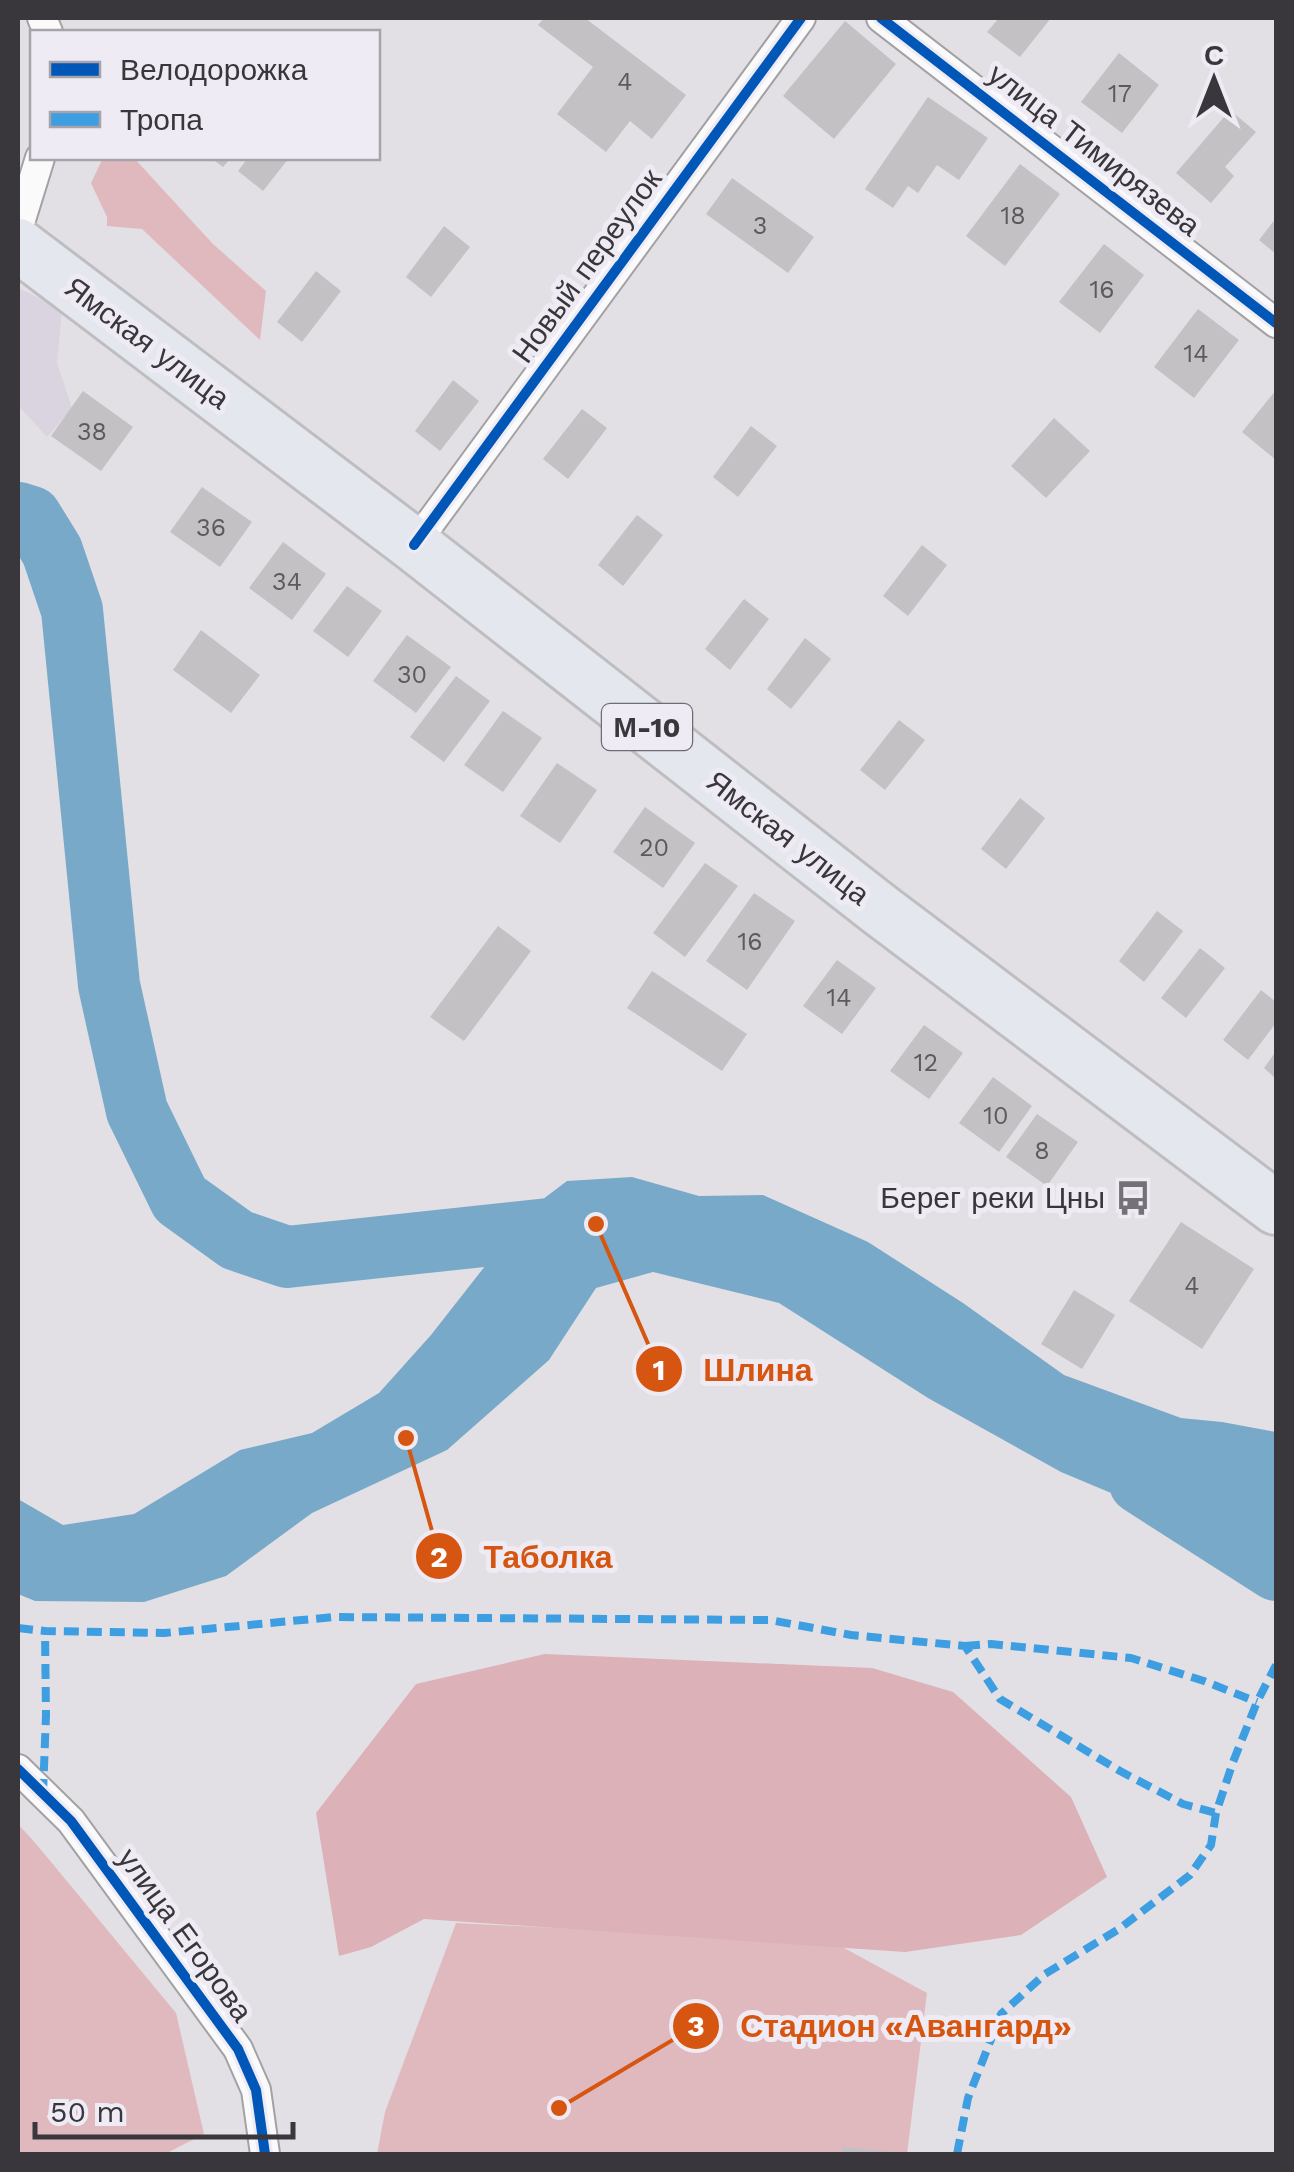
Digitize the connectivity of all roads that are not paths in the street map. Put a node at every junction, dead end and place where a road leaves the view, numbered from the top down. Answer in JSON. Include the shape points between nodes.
{"nodes":[{"id":1,"x":802,"y":18,"type":"edge"},
{"id":2,"x":881,"y":18,"type":"edge"},
{"id":3,"x":39,"y":160,"type":"edge"},
{"id":4,"x":18,"y":228,"type":"edge"},
{"id":5,"x":18,"y":245,"type":"edge"},
{"id":6,"x":1276,"y":323,"type":"edge"},
{"id":7,"x":414,"y":545,"type":"junction"},
{"id":8,"x":1276,"y":1208,"type":"edge"},
{"id":9,"x":18,"y":1770,"type":"edge"},
{"id":10,"x":265,"y":2154,"type":"edge"}],
"edges":[{"from":1,"to":7,"type":"street","name":"Новый переулок"},
{"from":2,"to":6,"type":"street","name":"улица Тимирязева"},
{"from":3,"to":4,"type":"street"},
{"from":5,"to":7,"type":"highway","name":"Ямская улица","number":"М-10"},
{"from":7,"to":8,"type":"highway","name":"Ямская улица","number":"М-10","via":[[879,909]]},
{"from":9,"to":10,"type":"street","name":"улица Егорова","via":[[71,1821],[238,2049],[256,2090]]}]}
